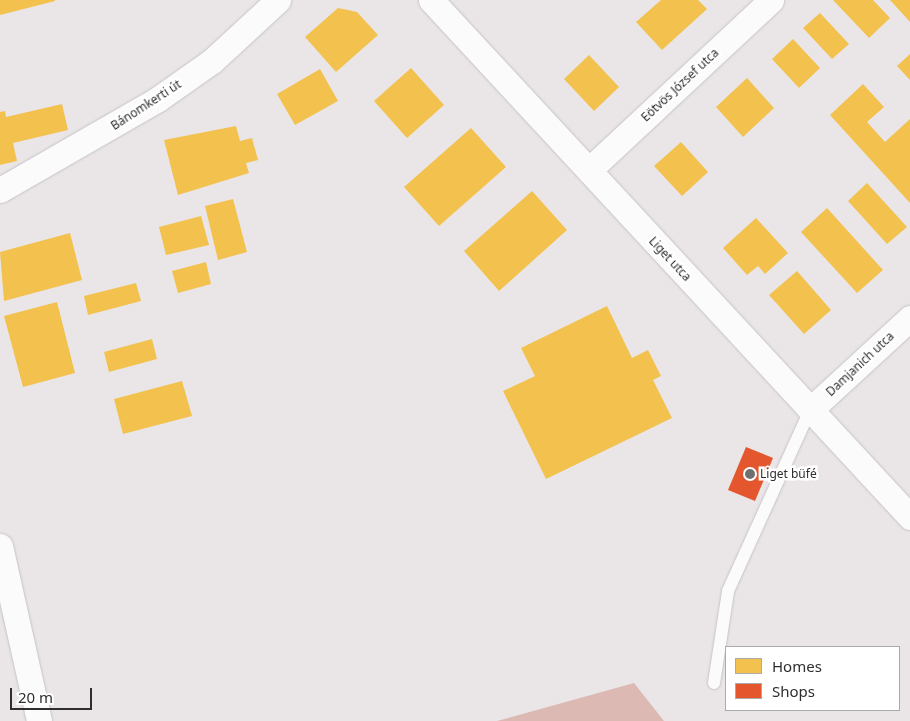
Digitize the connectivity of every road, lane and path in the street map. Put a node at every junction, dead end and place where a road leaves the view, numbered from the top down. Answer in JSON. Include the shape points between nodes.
{"nodes":[{"id":1,"x":278,"y":0,"type":"edge"},
{"id":2,"x":431,"y":0,"type":"edge"},
{"id":3,"x":771,"y":0,"type":"edge"},
{"id":4,"x":589,"y":170,"type":"junction"},
{"id":5,"x":0,"y":190,"type":"edge"},
{"id":6,"x":910,"y":318,"type":"edge"},
{"id":7,"x":810,"y":410,"type":"junction"},
{"id":8,"x":910,"y":517,"type":"edge"},
{"id":9,"x":0,"y":546,"type":"edge"},
{"id":10,"x":714,"y":683,"type":"dead end"},
{"id":11,"x":39,"y":721,"type":"edge"}],
"edges":[{"from":1,"to":5,"type":"street","name":"Bánomkerti út","via":[[212,61],[158,99]]},
{"from":2,"to":4,"type":"street","name":"Liget utca"},
{"from":3,"to":4,"type":"street","name":"Eötvös József utca"},
{"from":4,"to":7,"type":"street","name":"Liget utca"},
{"from":6,"to":7,"type":"street","name":"Damjanich utca"},
{"from":7,"to":8,"type":"street","name":"Liget utca"},
{"from":7,"to":10,"type":"lane","via":[[728,591]]},
{"from":9,"to":11,"type":"street"}]}
